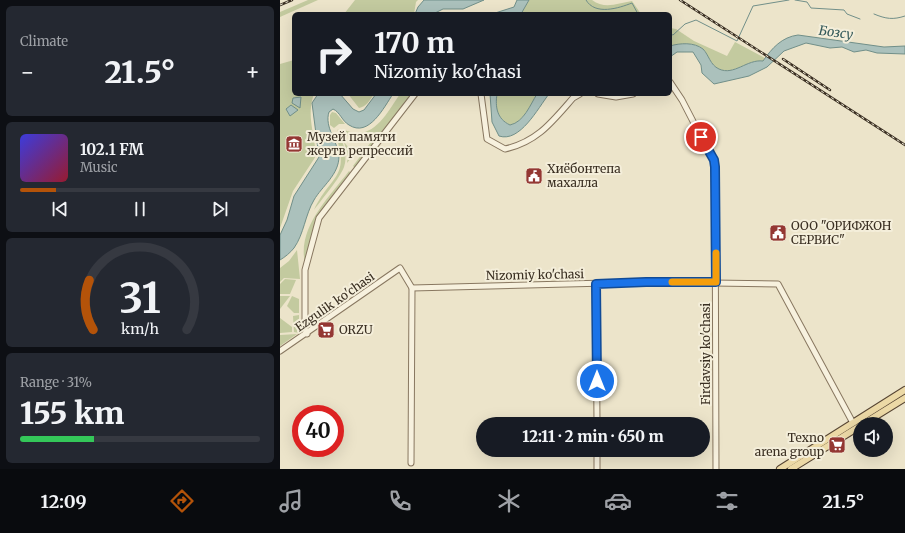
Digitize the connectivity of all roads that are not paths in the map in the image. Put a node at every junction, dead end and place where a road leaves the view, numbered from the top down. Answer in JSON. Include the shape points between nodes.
{"nodes":[{"id":1,"x":672,"y":85,"type":"edge"},
{"id":2,"x":413,"y":96,"type":"edge"},
{"id":3,"x":481,"y":96,"type":"edge"},
{"id":4,"x":576,"y":96,"type":"edge"},
{"id":5,"x":610,"y":96,"type":"edge"},
{"id":6,"x":622,"y":96,"type":"edge"},
{"id":7,"x":716,"y":282,"type":"junction"},
{"id":8,"x":596,"y":284,"type":"junction"},
{"id":9,"x":412,"y":288,"type":"junction"},
{"id":10,"x":307,"y":334,"type":"junction"},
{"id":11,"x":280,"y":352,"type":"edge"},
{"id":12,"x":905,"y":390,"type":"edge"},
{"id":13,"x":905,"y":398,"type":"edge"},
{"id":14,"x":597,"y":417,"type":"edge"},
{"id":15,"x":869,"y":417,"type":"edge"},
{"id":16,"x":874,"y":417,"type":"edge"},
{"id":17,"x":853,"y":419,"type":"edge"},
{"id":18,"x":853,"y":428,"type":"edge"},
{"id":19,"x":853,"y":429,"type":"edge"},
{"id":20,"x":597,"y":457,"type":"edge"},
{"id":21,"x":410,"y":463,"type":"dead end"},
{"id":22,"x":598,"y":469,"type":"edge"},
{"id":23,"x":716,"y":469,"type":"edge"},
{"id":24,"x":780,"y":469,"type":"edge"},
{"id":25,"x":791,"y":469,"type":"edge"}],
"edges":[{"from":1,"to":7,"type":"street","name":"Firdavsiy ko'chasi","via":[[714,160]]},
{"from":2,"to":10,"type":"street","via":[[319,218],[306,270]]},
{"from":3,"to":4,"type":"street","via":[[487,139],[502,149],[521,146],[537,136]]},
{"from":5,"to":6,"type":"street"},
{"from":7,"to":8,"type":"street","name":"Nizomiy ko'chasi"},
{"from":7,"to":17,"type":"street","name":"Nizomiy ko'chasi","via":[[778,284]]},
{"from":7,"to":23,"type":"street","name":"Firdavsiy ko'chasi"},
{"from":8,"to":9,"type":"street","name":"Nizomiy ko'chasi"},
{"from":8,"to":14,"type":"street"},
{"from":9,"to":10,"type":"street","name":"Ezgulik ko'chasi","via":[[400,268]]},
{"from":9,"to":21,"type":"street"},
{"from":10,"to":11,"type":"street","name":"Ezgulik ko'chasi"},
{"from":12,"to":15,"type":"main road"},
{"from":13,"to":16,"type":"main road"},
{"from":18,"to":24,"type":"main road"},
{"from":19,"to":25,"type":"main road"},
{"from":20,"to":22,"type":"street"}]}
